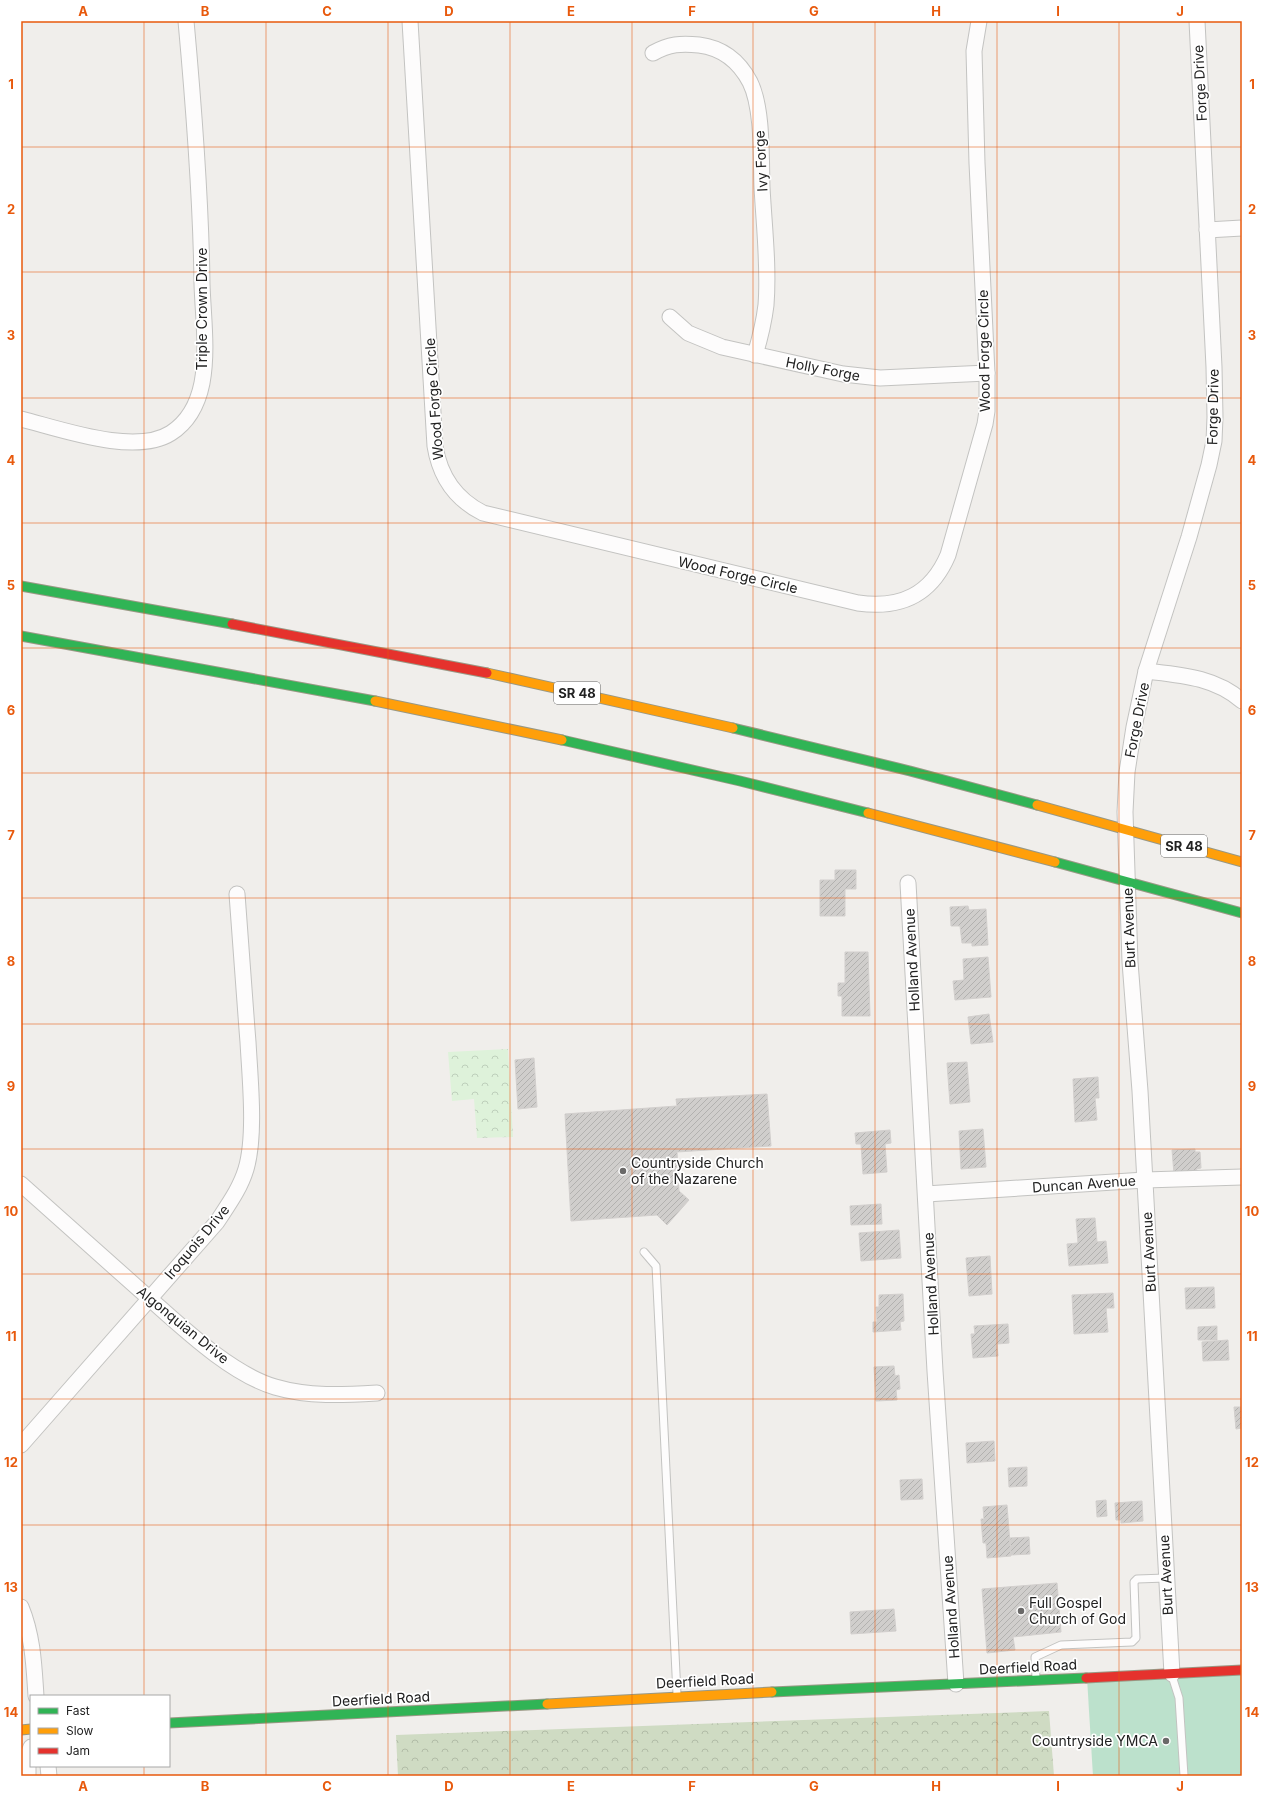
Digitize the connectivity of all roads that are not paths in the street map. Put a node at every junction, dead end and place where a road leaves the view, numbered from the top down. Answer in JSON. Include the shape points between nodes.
{"nodes":[{"id":1,"x":186,"y":21,"type":"edge"},
{"id":2,"x":410,"y":21,"type":"edge"},
{"id":3,"x":979,"y":21,"type":"edge"},
{"id":4,"x":1197,"y":21,"type":"edge"},
{"id":5,"x":653,"y":53,"type":"dead end"},
{"id":6,"x":1242,"y":228,"type":"edge"},
{"id":7,"x":1207,"y":230,"type":"junction"},
{"id":8,"x":670,"y":317,"type":"dead end"},
{"id":9,"x":755,"y":355,"type":"junction"},
{"id":10,"x":987,"y":373,"type":"junction"},
{"id":11,"x":21,"y":419,"type":"edge"},
{"id":12,"x":21,"y":586,"type":"edge"},
{"id":13,"x":21,"y":636,"type":"edge"},
{"id":14,"x":1146,"y":672,"type":"junction"},
{"id":15,"x":1242,"y":701,"type":"edge"},
{"id":16,"x":1126,"y":830,"type":"junction"},
{"id":17,"x":1242,"y":862,"type":"edge"},
{"id":18,"x":1127,"y":881,"type":"junction"},
{"id":19,"x":908,"y":883,"type":"dead end"},
{"id":20,"x":237,"y":894,"type":"dead end"},
{"id":21,"x":1242,"y":913,"type":"edge"},
{"id":22,"x":1242,"y":1176,"type":"edge"},
{"id":23,"x":1145,"y":1180,"type":"junction"},
{"id":24,"x":21,"y":1184,"type":"edge"},
{"id":25,"x":926,"y":1194,"type":"junction"},
{"id":26,"x":644,"y":1252,"type":"dead end"},
{"id":27,"x":150,"y":1298,"type":"junction"},
{"id":28,"x":378,"y":1393,"type":"dead end"},
{"id":29,"x":21,"y":1445,"type":"edge"},
{"id":30,"x":1166,"y":1578,"type":"junction"},
{"id":31,"x":21,"y":1607,"type":"edge"},
{"id":32,"x":1242,"y":1670,"type":"edge"},
{"id":33,"x":1172,"y":1674,"type":"junction"},
{"id":34,"x":1036,"y":1680,"type":"junction"},
{"id":35,"x":956,"y":1684,"type":"junction"},
{"id":36,"x":36,"y":1695,"type":"edge"},
{"id":37,"x":678,"y":1696,"type":"junction"},
{"id":38,"x":170,"y":1723,"type":"edge"},
{"id":39,"x":30,"y":1750,"type":"edge"},
{"id":40,"x":28,"y":1776,"type":"edge"},
{"id":41,"x":1184,"y":1776,"type":"edge"}],
"edges":[{"from":1,"to":11,"type":"street","name":"Triple Crown Drive","via":[[202,242],[204,358],[202,382],[194,406],[180,426],[164,436],[134,443],[110,440]]},
{"from":2,"to":10,"type":"street","name":"Wood Forge Circle","via":[[434,446],[440,470],[446,481],[453,491],[472,507],[483,513],[858,603],[895,603],[928,586],[948,555],[985,424]]},
{"from":3,"to":10,"type":"street","name":"Wood Forge Circle","via":[[975,39],[977,171]]},
{"from":4,"to":7,"type":"street","name":"Forge Drive"},
{"from":5,"to":9,"type":"street","name":"Ivy Forge","via":[[674,44],[709,46],[730,56],[751,84],[757,107],[766,254],[766,303],[763,327]]},
{"from":6,"to":7,"type":"street"},
{"from":7,"to":14,"type":"street","name":"Forge Drive","via":[[1216,416],[1214,441],[1189,537]]},
{"from":8,"to":9,"type":"street","name":"Holly Forge","via":[[699,339]]},
{"from":9,"to":10,"type":"street","name":"Holly Forge","via":[[843,374],[880,378]]},
{"from":12,"to":16,"type":"main road","number":"SR 48","via":[[453,666],[658,710],[906,770]]},
{"from":13,"to":18,"type":"main road","via":[[271,681],[571,742],[860,810]]},
{"from":14,"to":15,"type":"street","via":[[1201,679],[1230,692]]},
{"from":14,"to":16,"type":"street","name":"Forge Drive","via":[[1127,772]]},
{"from":16,"to":17,"type":"main road","number":"SR 48"},
{"from":16,"to":18,"type":"street","name":"Burt Avenue"},
{"from":18,"to":21,"type":"main road"},
{"from":18,"to":23,"type":"street","name":"Burt Avenue"},
{"from":19,"to":25,"type":"street","name":"Holland Avenue"},
{"from":20,"to":27,"type":"street","name":"Iroquois Drive","via":[[251,1082],[251,1144],[246,1168],[231,1202],[217,1222]]},
{"from":22,"to":23,"type":"street","name":"Duncan Avenue"},
{"from":23,"to":25,"type":"street","name":"Duncan Avenue"},
{"from":23,"to":30,"type":"street","name":"Burt Avenue"},
{"from":24,"to":27,"type":"street","name":"Algonquian Drive"},
{"from":25,"to":35,"type":"street","name":"Holland Avenue"},
{"from":26,"to":37,"type":"lane","via":[[656,1266]]},
{"from":27,"to":28,"type":"street","name":"Algonquian Drive","via":[[210,1349],[251,1377],[298,1392],[336,1395]]},
{"from":27,"to":29,"type":"street","name":"Iroquois Drive"},
{"from":30,"to":33,"type":"street","name":"Burt Avenue"},
{"from":30,"to":34,"type":"lane","via":[[1134,1582],[1136,1638],[1132,1642],[1062,1645],[1036,1657]]},
{"from":31,"to":36,"type":"street","via":[[29,1629],[33,1652]]},
{"from":32,"to":33,"type":"main road","name":"Deerfield Road"},
{"from":33,"to":34,"type":"main road","name":"Deerfield Road"},
{"from":33,"to":41,"type":"lane","via":[[1179,1698]]},
{"from":34,"to":35,"type":"main road","name":"Deerfield Road"},
{"from":35,"to":37,"type":"main road","name":"Deerfield Road"},
{"from":37,"to":38,"type":"main road","name":"Deerfield Road"},
{"from":39,"to":40,"type":"street"}]}
